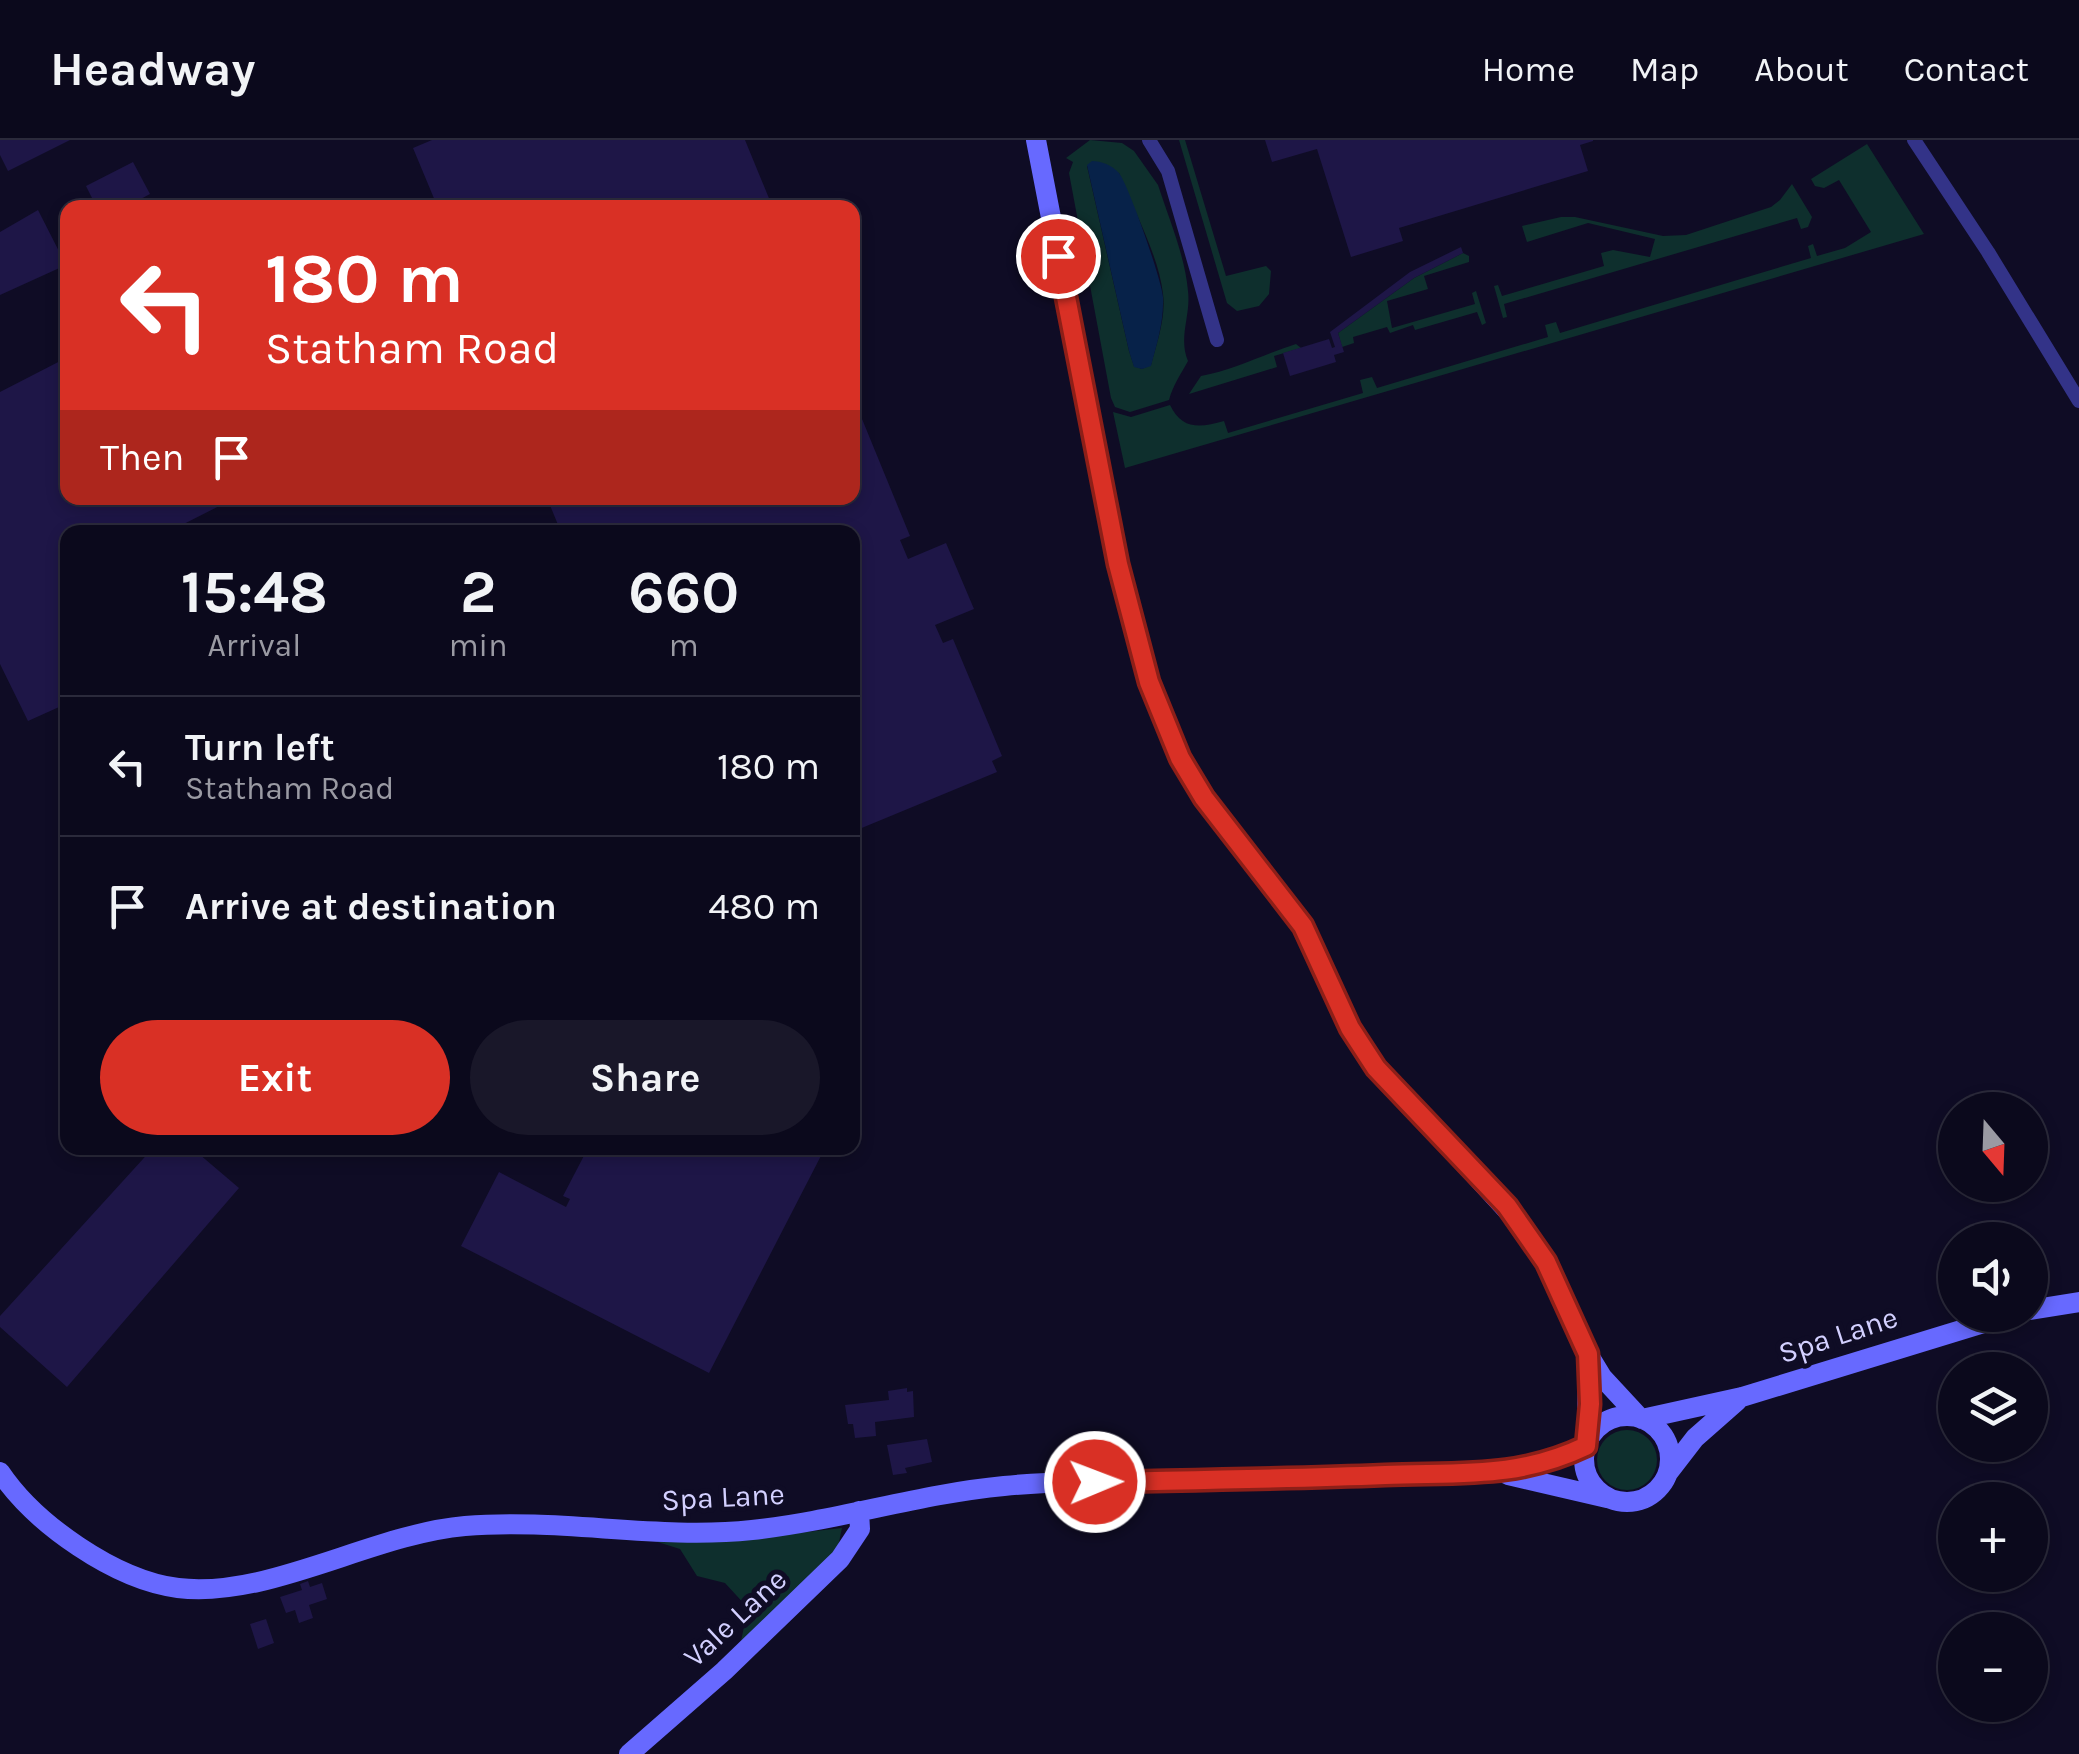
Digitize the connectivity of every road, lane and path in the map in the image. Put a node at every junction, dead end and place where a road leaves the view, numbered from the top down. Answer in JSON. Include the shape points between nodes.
{"nodes":[{"id":1,"x":1036,"y":140,"type":"edge"},
{"id":2,"x":1149,"y":140,"type":"edge"},
{"id":3,"x":1914,"y":140,"type":"edge"},
{"id":4,"x":1217,"y":340,"type":"dead end"},
{"id":5,"x":2079,"y":400,"type":"edge"},
{"id":6,"x":2079,"y":1302,"type":"edge"},
{"id":7,"x":2048,"y":1307,"type":"edge"},
{"id":8,"x":1954,"y":1332,"type":"edge"},
{"id":9,"x":1588,"y":1354,"type":"junction"},
{"id":10,"x":1742,"y":1396,"type":"junction"},
{"id":11,"x":1641,"y":1419,"type":"junction"},
{"id":12,"x":1586,"y":1445,"type":"junction"},
{"id":13,"x":0,"y":1472,"type":"edge"},
{"id":14,"x":1493,"y":1472,"type":"junction"},
{"id":15,"x":1668,"y":1473,"type":"junction"},
{"id":16,"x":1609,"y":1498,"type":"junction"},
{"id":17,"x":859,"y":1512,"type":"junction"},
{"id":18,"x":629,"y":1754,"type":"edge"}],
"edges":[{"from":1,"to":9,"type":"street","via":[[1118,564],[1149,682],[1180,758],[1303,926],[1376,1068],[1528,1232]]},
{"from":2,"to":4,"type":"street","via":[[1168,172]]},
{"from":3,"to":5,"type":"street"},
{"from":6,"to":7,"type":"street"},
{"from":8,"to":10,"type":"street","name":"Spa Lane"},
{"from":9,"to":11,"type":"street"},
{"from":9,"to":12,"type":"street"},
{"from":10,"to":11,"type":"street","name":"Spa Lane"},
{"from":10,"to":15,"type":"street","name":"Spa Lane","via":[[1694,1438]]},
{"from":11,"to":12,"type":"street","via":[[1615,1418]]},
{"from":11,"to":15,"type":"street","via":[[1668,1447]]},
{"from":12,"to":14,"type":"street","name":"Spa Lane","via":[[1536,1467]]},
{"from":12,"to":16,"type":"street","via":[[1585,1471]]},
{"from":13,"to":17,"type":"street","name":"Spa Lane","via":[[32,1509],[82,1548],[133,1576],[180,1588],[255,1581],[412,1534],[464,1526],[707,1533]]},
{"from":14,"to":16,"type":"street","name":"Spa Lane"},
{"from":14,"to":17,"type":"street","name":"Spa Lane","via":[[1058,1482],[976,1489]]},
{"from":15,"to":16,"type":"street","via":[[1637,1502]]},
{"from":17,"to":18,"type":"street","name":"Vale Lane","via":[[860,1529],[840,1558]]}]}
